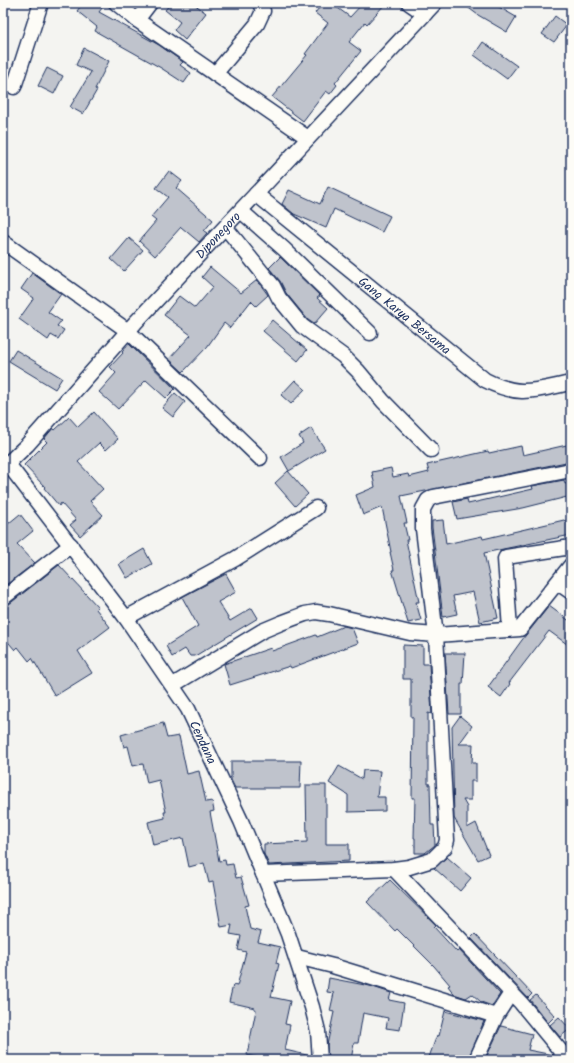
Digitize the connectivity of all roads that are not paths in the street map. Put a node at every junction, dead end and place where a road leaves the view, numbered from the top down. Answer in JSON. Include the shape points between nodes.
{"nodes":[{"id":1,"x":41,"y":3,"type":"edge"},
{"id":2,"x":116,"y":3,"type":"edge"},
{"id":3,"x":150,"y":3,"type":"edge"},
{"id":4,"x":260,"y":3,"type":"edge"},
{"id":5,"x":409,"y":3,"type":"edge"},
{"id":6,"x":435,"y":3,"type":"edge"},
{"id":7,"x":425,"y":14,"type":"junction"},
{"id":8,"x":137,"y":20,"type":"junction"},
{"id":9,"x":215,"y":74,"type":"junction"},
{"id":10,"x":14,"y":87,"type":"dead end"},
{"id":11,"x":308,"y":138,"type":"junction"},
{"id":12,"x":256,"y":194,"type":"junction"},
{"id":13,"x":241,"y":211,"type":"junction"},
{"id":14,"x":226,"y":228,"type":"junction"},
{"id":15,"x":3,"y":242,"type":"edge"},
{"id":16,"x":128,"y":331,"type":"junction"},
{"id":17,"x":370,"y":332,"type":"dead end"},
{"id":18,"x":571,"y":383,"type":"edge"},
{"id":19,"x":431,"y":450,"type":"dead end"},
{"id":20,"x":260,"y":458,"type":"dead end"},
{"id":21,"x":4,"y":465,"type":"edge"},
{"id":22,"x":571,"y":470,"type":"edge"},
{"id":23,"x":316,"y":508,"type":"dead end"},
{"id":24,"x":71,"y":546,"type":"junction"},
{"id":25,"x":571,"y":547,"type":"edge"},
{"id":26,"x":571,"y":565,"type":"edge"},
{"id":27,"x":558,"y":583,"type":"junction"},
{"id":28,"x":571,"y":592,"type":"edge"},
{"id":29,"x":3,"y":598,"type":"edge"},
{"id":30,"x":126,"y":618,"type":"junction"},
{"id":31,"x":510,"y":629,"type":"junction"},
{"id":32,"x":436,"y":635,"type":"junction"},
{"id":33,"x":173,"y":685,"type":"junction"},
{"id":34,"x":394,"y":870,"type":"junction"},
{"id":35,"x":262,"y":874,"type":"junction"},
{"id":36,"x":297,"y":957,"type":"junction"},
{"id":37,"x":511,"y":994,"type":"junction"},
{"id":38,"x":496,"y":1016,"type":"junction"},
{"id":39,"x":320,"y":1060,"type":"edge"},
{"id":40,"x":476,"y":1060,"type":"edge"},
{"id":41,"x":568,"y":1060,"type":"edge"}],
"edges":[{"from":1,"to":10,"type":"street"},
{"from":2,"to":8,"type":"street"},
{"from":3,"to":8,"type":"street"},
{"from":4,"to":9,"type":"street","via":[[263,11],[257,24]]},
{"from":5,"to":7,"type":"street"},
{"from":6,"to":7,"type":"street","name":"Diponegoro"},
{"from":7,"to":11,"type":"street","name":"Diponegoro"},
{"from":8,"to":9,"type":"street"},
{"from":9,"to":11,"type":"street"},
{"from":11,"to":12,"type":"street","name":"Diponegoro"},
{"from":12,"to":13,"type":"street","name":"Diponegoro"},
{"from":12,"to":18,"type":"street","name":"Gang Karya Bersama","via":[[485,380],[501,388],[524,392]]},
{"from":13,"to":14,"type":"street","name":"Diponegoro"},
{"from":13,"to":17,"type":"street"},
{"from":14,"to":16,"type":"street","name":"Diponegoro"},
{"from":14,"to":19,"type":"street","via":[[302,326],[348,361]]},
{"from":15,"to":16,"type":"street"},
{"from":16,"to":20,"type":"street"},
{"from":16,"to":21,"type":"street","name":"Diponegoro"},
{"from":21,"to":24,"type":"street","name":"Cendana"},
{"from":22,"to":32,"type":"street","via":[[428,500],[423,509],[423,529]]},
{"from":23,"to":30,"type":"street","via":[[235,559]]},
{"from":24,"to":29,"type":"street"},
{"from":24,"to":30,"type":"street","name":"Cendana"},
{"from":25,"to":31,"type":"street","via":[[504,559]]},
{"from":26,"to":27,"type":"street"},
{"from":27,"to":28,"type":"street"},
{"from":27,"to":31,"type":"street","via":[[522,627]]},
{"from":30,"to":33,"type":"street","name":"Cendana"},
{"from":31,"to":32,"type":"street"},
{"from":32,"to":33,"type":"street","via":[[410,633],[329,614],[305,614],[262,632]]},
{"from":32,"to":34,"type":"street","via":[[447,840],[445,847],[432,860]]},
{"from":33,"to":35,"type":"street","name":"Cendana","via":[[188,709],[238,814]]},
{"from":34,"to":35,"type":"street"},
{"from":34,"to":37,"type":"street"},
{"from":35,"to":36,"type":"street","name":"Cendana"},
{"from":36,"to":38,"type":"street"},
{"from":36,"to":39,"type":"street","name":"Cendana","via":[[318,1031]]},
{"from":37,"to":38,"type":"street"},
{"from":37,"to":41,"type":"street"},
{"from":38,"to":40,"type":"street"}]}
